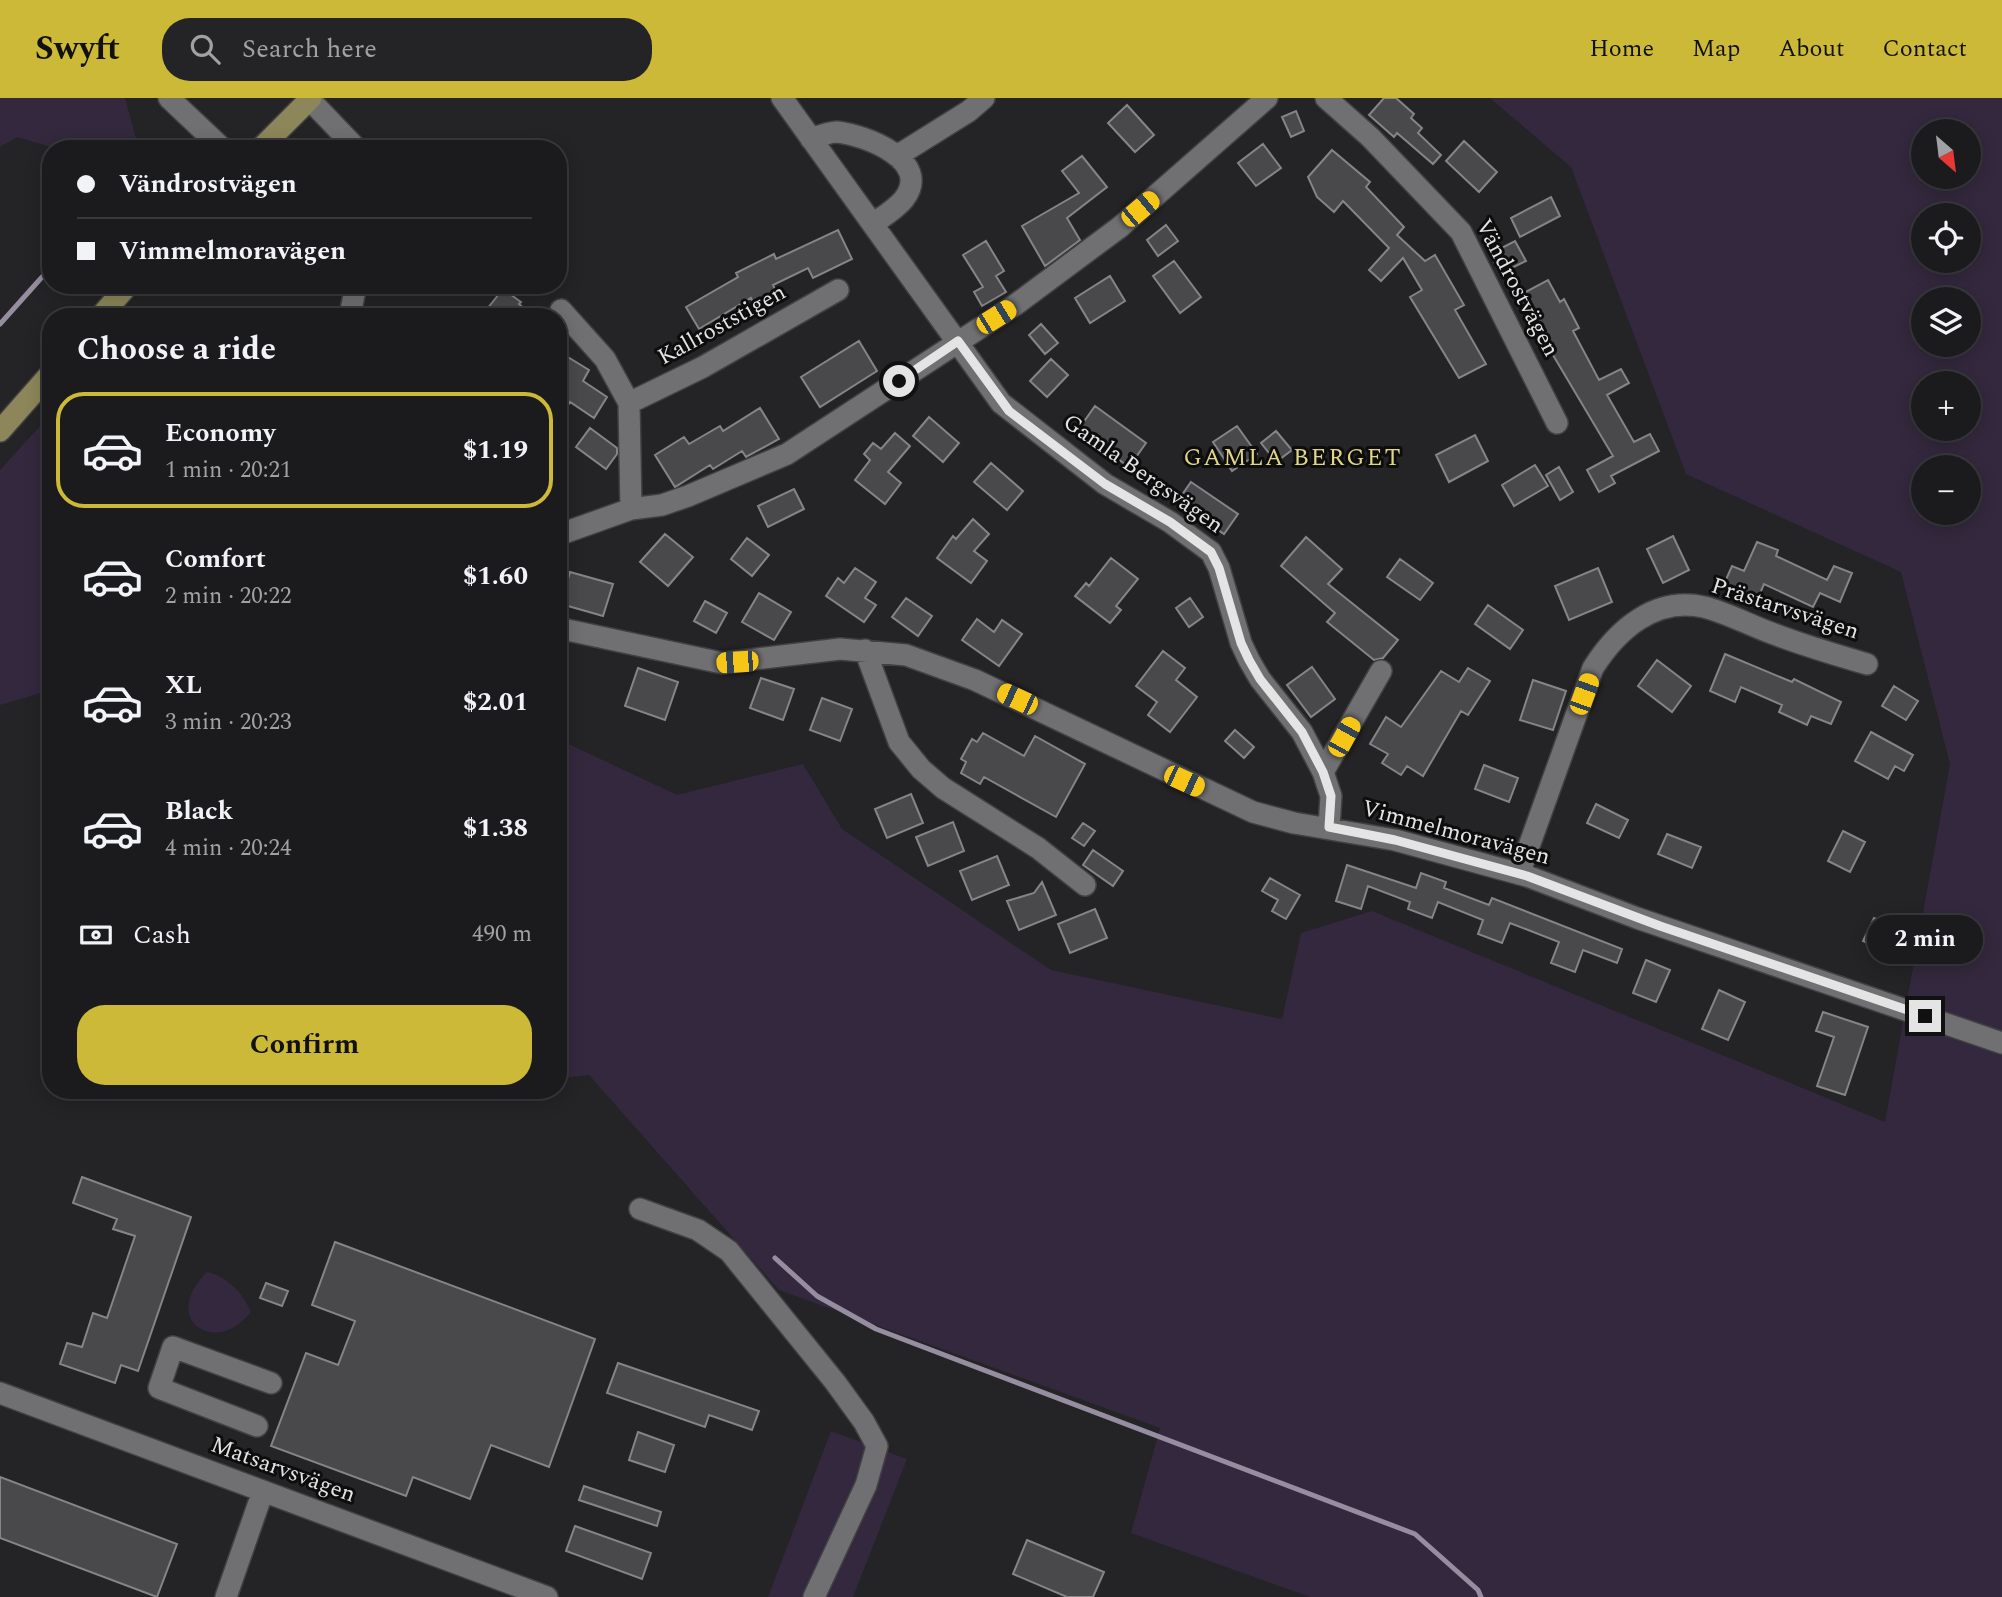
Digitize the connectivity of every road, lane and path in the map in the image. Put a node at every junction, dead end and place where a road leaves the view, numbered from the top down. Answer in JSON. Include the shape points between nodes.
{"nodes":[{"id":1,"x":169,"y":98,"type":"edge"},
{"id":2,"x":782,"y":98,"type":"edge"},
{"id":3,"x":984,"y":98,"type":"edge"},
{"id":4,"x":1267,"y":98,"type":"edge"},
{"id":5,"x":1326,"y":98,"type":"edge"},
{"id":6,"x":310,"y":99,"type":"edge"},
{"id":7,"x":811,"y":139,"type":"junction"},
{"id":8,"x":213,"y":140,"type":"edge"},
{"id":9,"x":269,"y":140,"type":"edge"},
{"id":10,"x":349,"y":140,"type":"edge"},
{"id":11,"x":897,"y":156,"type":"junction"},
{"id":12,"x":874,"y":223,"type":"junction"},
{"id":13,"x":838,"y":290,"type":"dead end"},
{"id":14,"x":120,"y":294,"type":"edge"},
{"id":15,"x":108,"y":308,"type":"edge"},
{"id":16,"x":567,"y":317,"type":"edge"},
{"id":17,"x":958,"y":341,"type":"junction"},
{"id":18,"x":42,"y":383,"type":"edge"},
{"id":19,"x":629,"y":403,"type":"junction"},
{"id":20,"x":1557,"y":424,"type":"dead end"},
{"id":21,"x":0,"y":431,"type":"edge"},
{"id":22,"x":631,"y":509,"type":"junction"},
{"id":23,"x":567,"y":532,"type":"edge"},
{"id":24,"x":567,"y":630,"type":"edge"},
{"id":25,"x":864,"y":650,"type":"junction"},
{"id":26,"x":1867,"y":664,"type":"dead end"},
{"id":27,"x":1381,"y":671,"type":"dead end"},
{"id":28,"x":1323,"y":772,"type":"junction"},
{"id":29,"x":1329,"y":827,"type":"junction"},
{"id":30,"x":1519,"y":874,"type":"junction"},
{"id":31,"x":1085,"y":886,"type":"dead end"},
{"id":32,"x":2002,"y":1043,"type":"edge"},
{"id":33,"x":640,"y":1209,"type":"dead end"},
{"id":34,"x":271,"y":1383,"type":"dead end"},
{"id":35,"x":0,"y":1393,"type":"edge"},
{"id":36,"x":257,"y":1426,"type":"dead end"},
{"id":37,"x":262,"y":1491,"type":"junction"},
{"id":38,"x":226,"y":1597,"type":"edge"},
{"id":39,"x":547,"y":1597,"type":"edge"},
{"id":40,"x":814,"y":1597,"type":"edge"}],
"edges":[{"from":1,"to":8,"type":"street"},
{"from":2,"to":7,"type":"street","name":"Gamla Bergsvägen"},
{"from":3,"to":11,"type":"street"},
{"from":4,"to":17,"type":"street","via":[[1120,227]]},
{"from":5,"to":20,"type":"street","name":"Vändrostvägen","via":[[1461,232]]},
{"from":6,"to":9,"type":"main road"},
{"from":6,"to":10,"type":"street"},
{"from":7,"to":11,"type":"street","via":[[835,132],[858,136]]},
{"from":7,"to":12,"type":"street","name":"Gamla Bergsvägen"},
{"from":11,"to":12,"type":"street","via":[[911,181],[905,198]]},
{"from":12,"to":17,"type":"street","name":"Gamla Bergsvägen"},
{"from":13,"to":19,"type":"street","name":"Kallroststigen","via":[[703,368]]},
{"from":14,"to":15,"type":"main road"},
{"from":16,"to":19,"type":"street","via":[[600,353]]},
{"from":17,"to":22,"type":"street","via":[[787,454],[688,496]]},
{"from":17,"to":28,"type":"street","name":"Gamla Bergsvägen","via":[[1009,411],[1105,484],[1211,552],[1249,660],[1302,732]]},
{"from":18,"to":21,"type":"main road"},
{"from":19,"to":22,"type":"street"},
{"from":22,"to":23,"type":"street"},
{"from":24,"to":25,"type":"street","name":"Vimmelmoravägen","via":[[722,663],[814,651]]},
{"from":25,"to":29,"type":"street","name":"Vimmelmoravägen","via":[[906,655],[975,680],[1254,812]]},
{"from":25,"to":31,"type":"street","via":[[899,742],[921,769],[1038,848]]},
{"from":26,"to":30,"type":"street","name":"Prästarvsvägen","via":[[1700,606],[1679,606],[1643,616],[1613,639],[1593,668]]},
{"from":27,"to":28,"type":"street"},
{"from":28,"to":29,"type":"street","name":"Gamla Bergsvägen","via":[[1331,796]]},
{"from":29,"to":30,"type":"street","name":"Vimmelmoravägen"},
{"from":30,"to":32,"type":"street","name":"Vimmelmoravägen"},
{"from":33,"to":40,"type":"street","via":[[698,1230],[729,1251],[835,1382],[877,1446],[866,1485]]},
{"from":34,"to":36,"type":"street","via":[[173,1347],[159,1388]]},
{"from":35,"to":37,"type":"street","name":"Matsarvsvägen"},
{"from":37,"to":38,"type":"street"},
{"from":37,"to":39,"type":"street","name":"Matsarvsvägen"}]}
